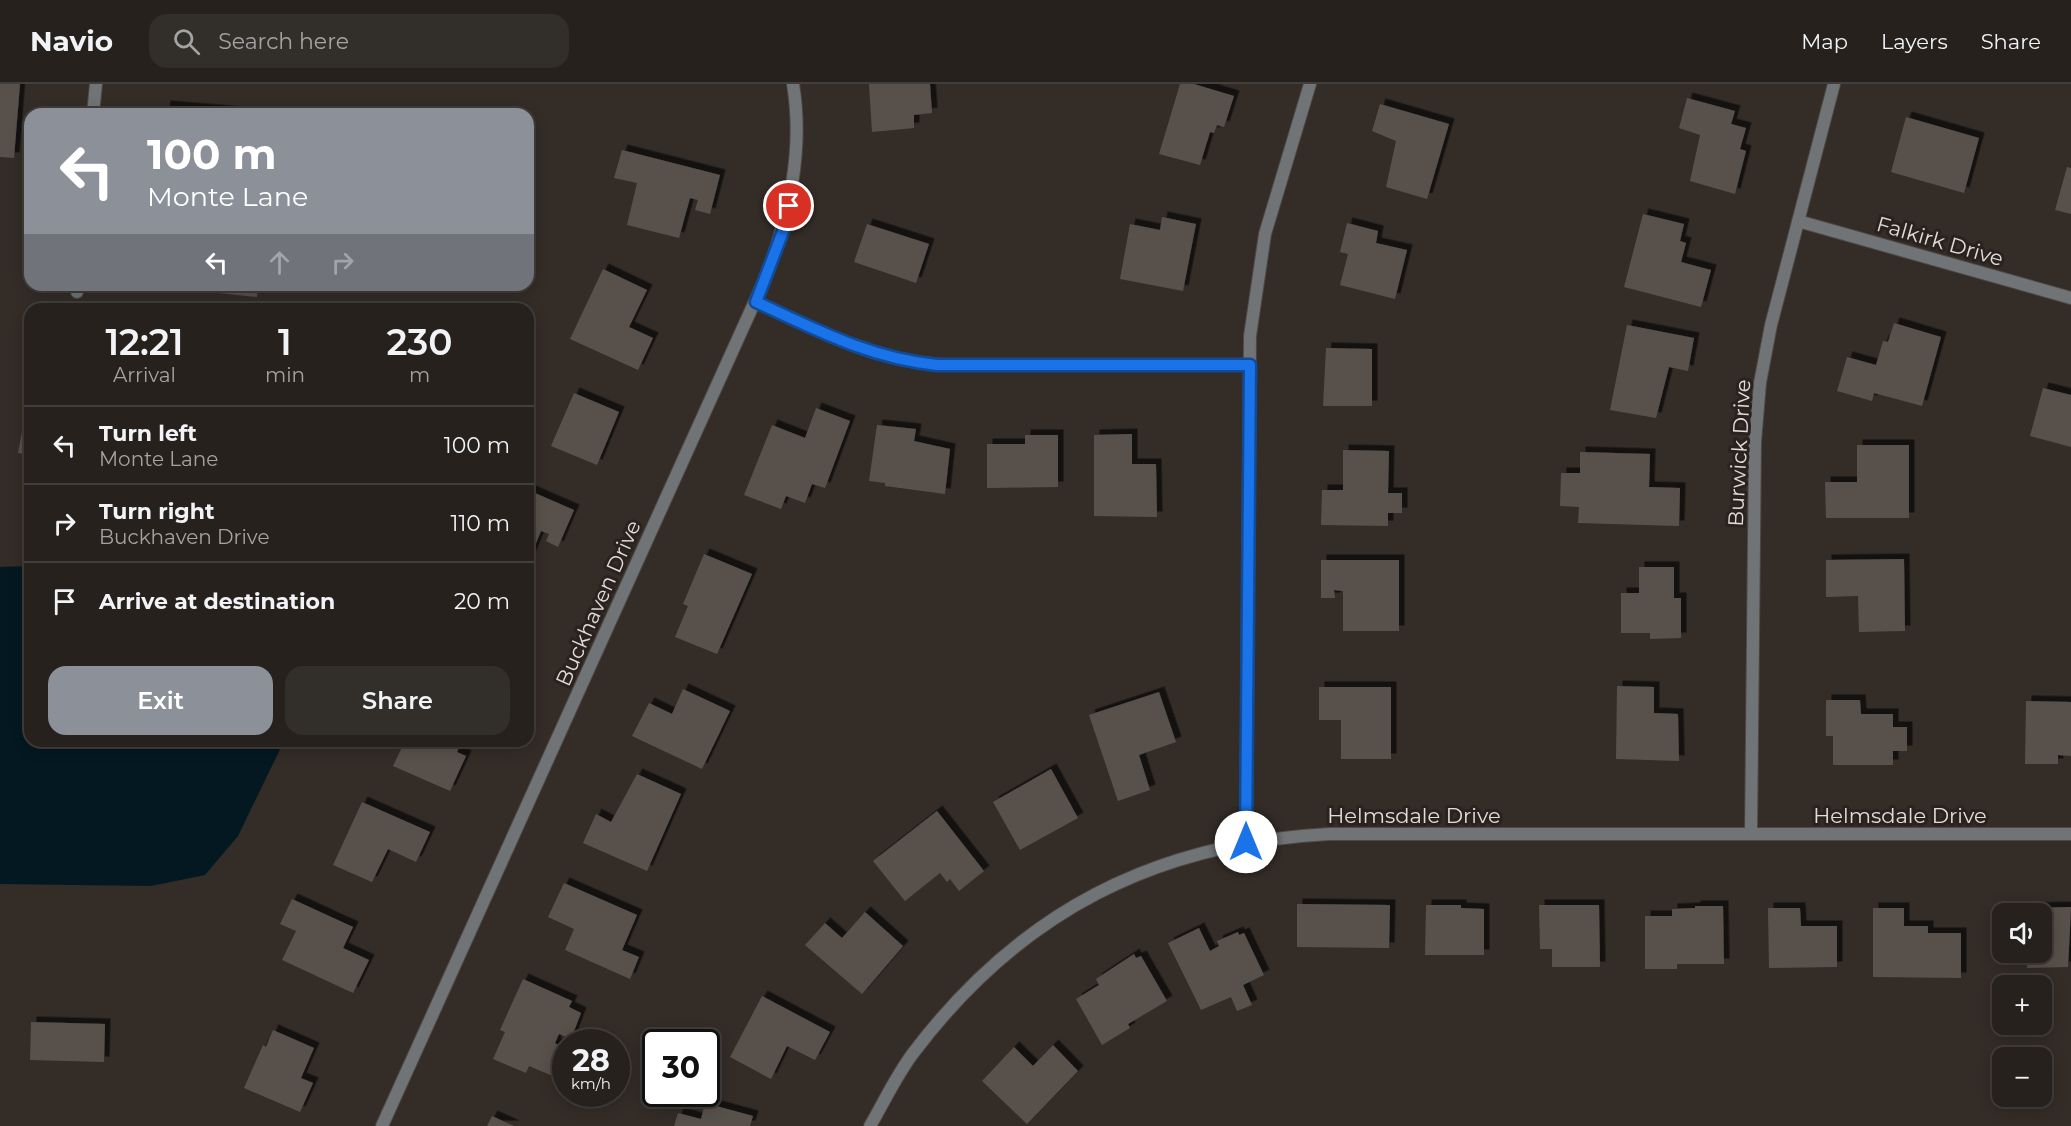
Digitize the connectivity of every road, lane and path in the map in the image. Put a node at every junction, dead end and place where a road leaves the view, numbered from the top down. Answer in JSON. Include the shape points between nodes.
{"nodes":[{"id":1,"x":96,"y":84,"type":"edge"},
{"id":2,"x":793,"y":84,"type":"edge"},
{"id":3,"x":1310,"y":84,"type":"edge"},
{"id":4,"x":1834,"y":84,"type":"edge"},
{"id":5,"x":94,"y":108,"type":"edge"},
{"id":6,"x":1798,"y":221,"type":"junction"},
{"id":7,"x":2071,"y":298,"type":"edge"},
{"id":8,"x":756,"y":302,"type":"junction"},
{"id":9,"x":1250,"y":365,"type":"junction"},
{"id":10,"x":1751,"y":834,"type":"junction"},
{"id":11,"x":2071,"y":834,"type":"edge"},
{"id":12,"x":1246,"y":842,"type":"junction"},
{"id":13,"x":382,"y":1126,"type":"edge"},
{"id":14,"x":870,"y":1126,"type":"edge"}],
"edges":[{"from":1,"to":5,"type":"street"},
{"from":2,"to":8,"type":"street","name":"Buckhaven Drive","via":[[798,129],[793,185],[785,226]]},
{"from":3,"to":9,"type":"street","via":[[1265,234],[1252,306]]},
{"from":4,"to":6,"type":"street","name":"Burwick Drive"},
{"from":6,"to":7,"type":"street","name":"Falkirk Drive"},
{"from":6,"to":10,"type":"street","name":"Burwick Drive","via":[[1771,326],[1760,383],[1755,442]]},
{"from":8,"to":9,"type":"street","via":[[845,344],[913,362]]},
{"from":8,"to":13,"type":"street","name":"Buckhaven Drive"},
{"from":9,"to":12,"type":"street"},
{"from":10,"to":11,"type":"street","name":"Helmsdale Drive"},
{"from":10,"to":12,"type":"street","name":"Helmsdale Drive","via":[[1329,834]]},
{"from":12,"to":14,"type":"street","name":"Helmsdale Drive","via":[[1194,854],[1123,880],[1059,914],[1023,939],[939,1019],[913,1053]]}]}
